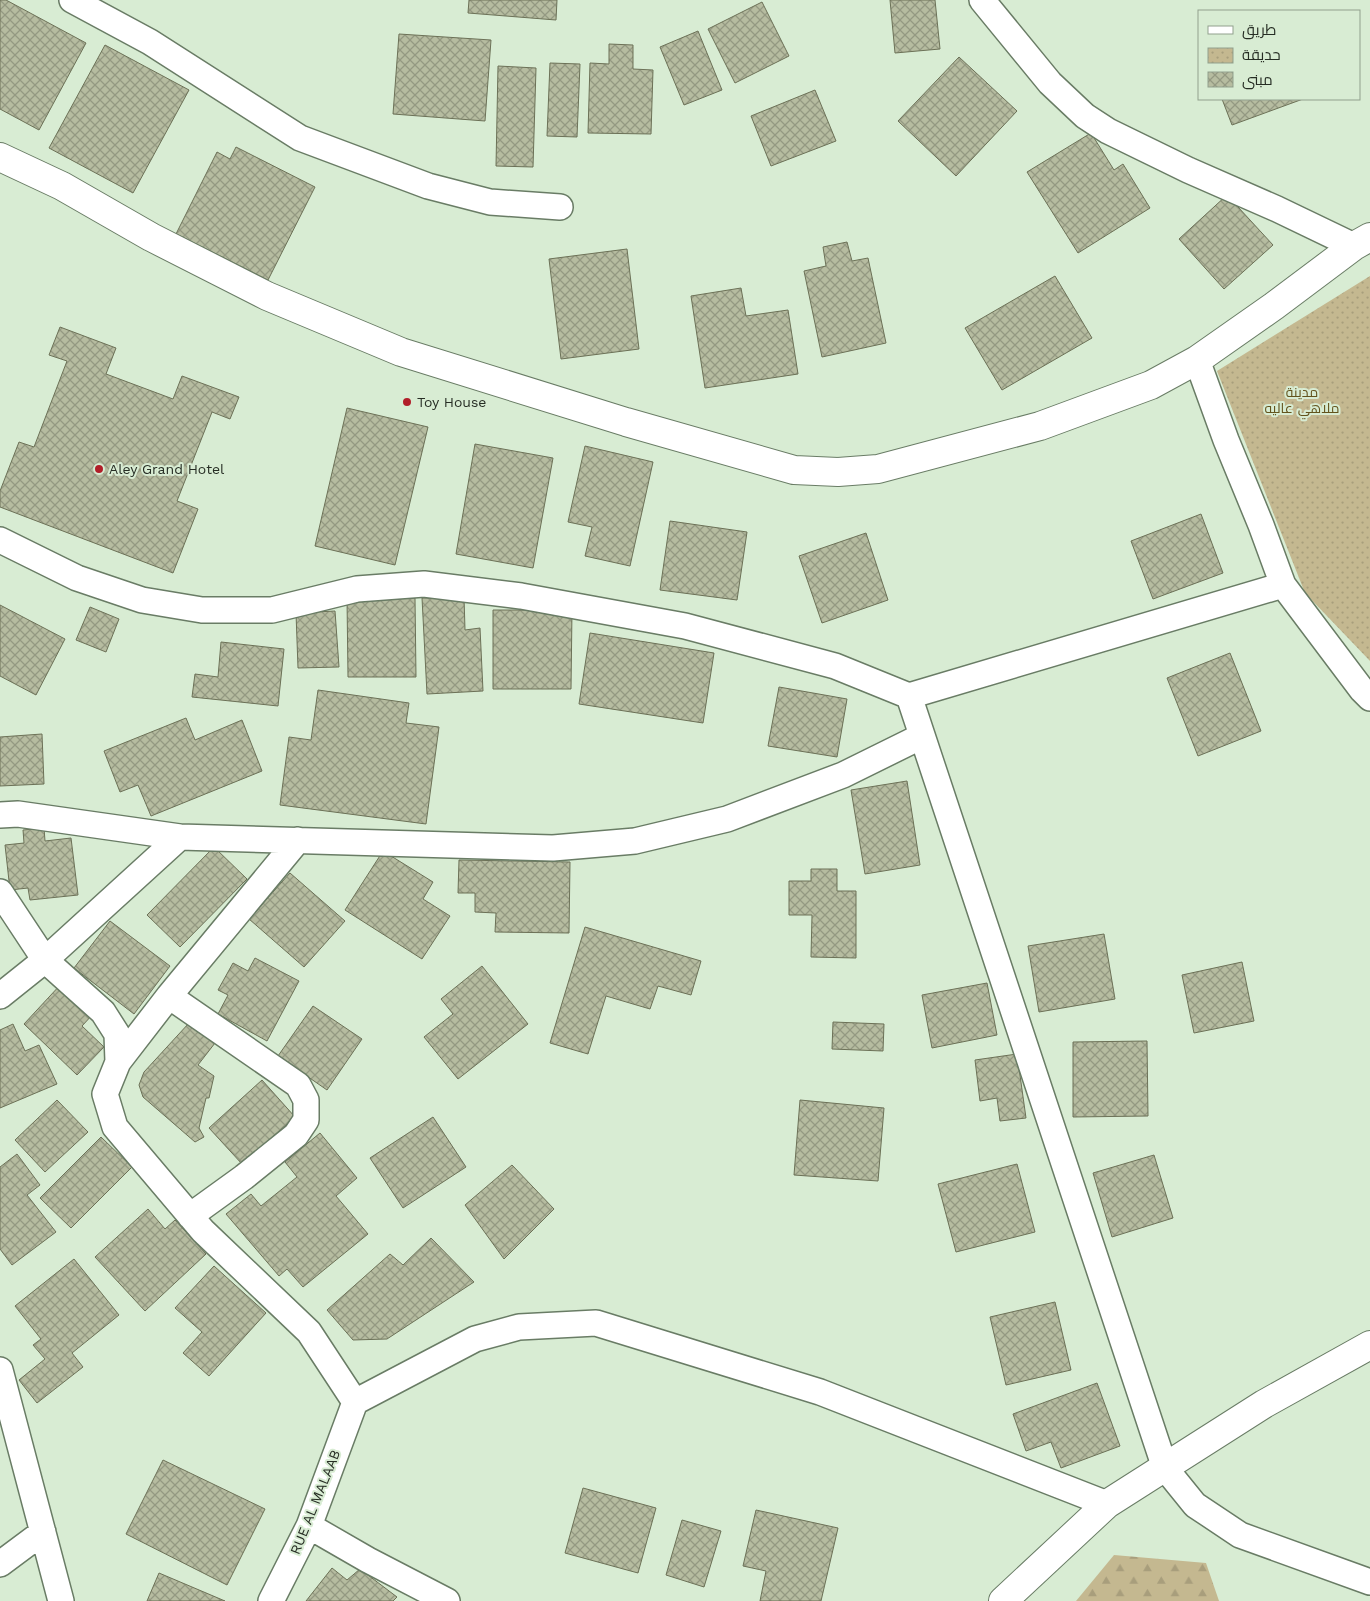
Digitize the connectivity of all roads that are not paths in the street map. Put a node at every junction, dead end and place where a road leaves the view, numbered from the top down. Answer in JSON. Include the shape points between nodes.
{"nodes":[{"id":1,"x":72,"y":0,"type":"edge"},
{"id":2,"x":982,"y":0,"type":"edge"},
{"id":3,"x":0,"y":157,"type":"edge"},
{"id":4,"x":560,"y":207,"type":"dead end"},
{"id":5,"x":1362,"y":242,"type":"edge"},
{"id":6,"x":1196,"y":360,"type":"junction"},
{"id":7,"x":0,"y":540,"type":"edge"},
{"id":8,"x":1283,"y":586,"type":"junction"},
{"id":9,"x":909,"y":696,"type":"junction"},
{"id":10,"x":1370,"y":698,"type":"edge"},
{"id":11,"x":922,"y":736,"type":"junction"},
{"id":12,"x":0,"y":815,"type":"edge"},
{"id":13,"x":180,"y":837,"type":"junction"},
{"id":14,"x":298,"y":840,"type":"junction"},
{"id":15,"x":0,"y":892,"type":"edge"},
{"id":16,"x":45,"y":960,"type":"junction"},
{"id":17,"x":0,"y":996,"type":"edge"},
{"id":18,"x":169,"y":996,"type":"junction"},
{"id":19,"x":118,"y":1062,"type":"junction"},
{"id":20,"x":190,"y":1216,"type":"junction"},
{"id":21,"x":1370,"y":1345,"type":"edge"},
{"id":22,"x":0,"y":1370,"type":"edge"},
{"id":23,"x":355,"y":1402,"type":"junction"},
{"id":24,"x":1165,"y":1468,"type":"junction"},
{"id":25,"x":1107,"y":1504,"type":"junction"},
{"id":26,"x":309,"y":1526,"type":"junction"},
{"id":27,"x":43,"y":1532,"type":"junction"},
{"id":28,"x":0,"y":1564,"type":"edge"},
{"id":29,"x":1370,"y":1582,"type":"edge"},
{"id":30,"x":61,"y":1601,"type":"edge"},
{"id":31,"x":271,"y":1601,"type":"edge"},
{"id":32,"x":447,"y":1601,"type":"edge"},
{"id":33,"x":1003,"y":1601,"type":"edge"}],
"edges":[{"from":1,"to":4,"type":"street","via":[[150,42],[300,138],[428,186],[490,202]]},
{"from":2,"to":5,"type":"street","via":[[1050,83],[1085,116],[1108,131],[1277,209]]},
{"from":3,"to":6,"type":"main road","via":[[62,186],[150,238],[267,296],[401,352],[794,470],[838,472],[878,469],[982,443],[1095,407],[1151,385]]},
{"from":5,"to":6,"type":"main road"},
{"from":6,"to":8,"type":"street"},
{"from":7,"to":9,"type":"street","via":[[77,578],[142,600],[202,610],[272,610],[357,589],[424,584],[444,586],[520,596],[686,626],[835,666]]},
{"from":8,"to":9,"type":"street"},
{"from":8,"to":10,"type":"street"},
{"from":9,"to":11,"type":"street"},
{"from":11,"to":14,"type":"street","via":[[843,775],[727,819],[635,841],[553,848]]},
{"from":11,"to":24,"type":"street"},
{"from":12,"to":13,"type":"street","via":[[18,814]]},
{"from":13,"to":14,"type":"street"},
{"from":13,"to":16,"type":"street"},
{"from":14,"to":18,"type":"street"},
{"from":15,"to":16,"type":"street"},
{"from":16,"to":17,"type":"street"},
{"from":16,"to":19,"type":"street","via":[[103,1012],[117,1034]]},
{"from":18,"to":19,"type":"street"},
{"from":18,"to":20,"type":"street","via":[[298,1084],[306,1100],[306,1120],[296,1135]]},
{"from":19,"to":20,"type":"street","via":[[105,1094],[115,1127]]},
{"from":20,"to":23,"type":"street","via":[[309,1332]]},
{"from":21,"to":24,"type":"main road","via":[[1264,1404]]},
{"from":22,"to":27,"type":"street"},
{"from":23,"to":25,"type":"street","via":[[475,1339],[519,1327],[596,1323],[820,1392]]},
{"from":23,"to":26,"type":"street","name":"RUE AL MALAAB"},
{"from":24,"to":25,"type":"main road"},
{"from":24,"to":29,"type":"street","via":[[1195,1505],[1240,1536]]},
{"from":25,"to":33,"type":"main road"},
{"from":26,"to":31,"type":"street","name":"RUE AL MALAAB"},
{"from":26,"to":32,"type":"street"},
{"from":27,"to":28,"type":"street"},
{"from":27,"to":30,"type":"street"}]}
